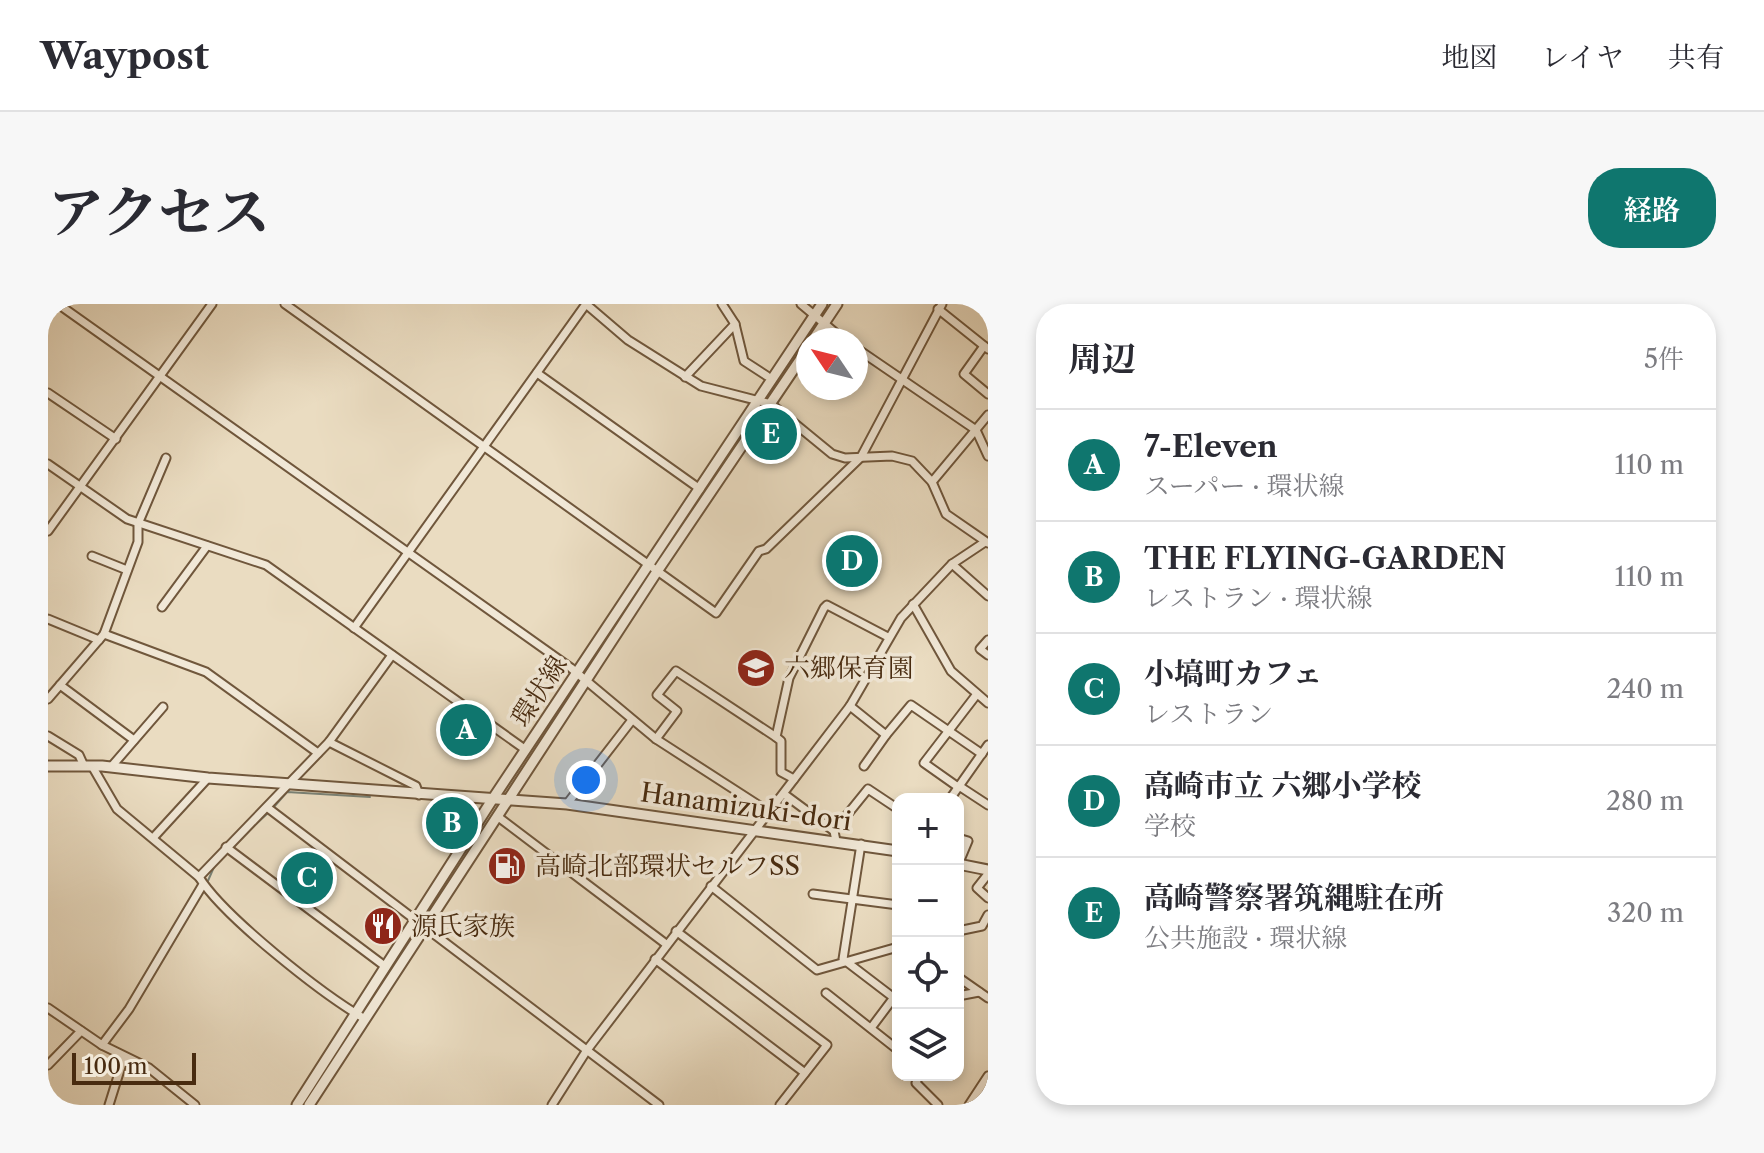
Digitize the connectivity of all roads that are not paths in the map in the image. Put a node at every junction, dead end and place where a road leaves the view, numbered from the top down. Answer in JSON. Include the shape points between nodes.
{"nodes":[{"id":1,"x":58,"y":304,"type":"edge"},
{"id":2,"x":212,"y":304,"type":"edge"},
{"id":3,"x":285,"y":304,"type":"edge"},
{"id":4,"x":586,"y":304,"type":"edge"},
{"id":5,"x":722,"y":304,"type":"edge"},
{"id":6,"x":801,"y":304,"type":"edge"},
{"id":7,"x":822,"y":304,"type":"edge"},
{"id":8,"x":837,"y":304,"type":"edge"},
{"id":9,"x":940,"y":307,"type":"edge"},
{"id":10,"x":814,"y":316,"type":"junction"},
{"id":11,"x":735,"y":324,"type":"junction"},
{"id":12,"x":824,"y":324,"type":"junction"},
{"id":13,"x":821,"y":328,"type":"edge"},
{"id":14,"x":829,"y":328,"type":"edge"},
{"id":15,"x":986,"y":348,"type":"edge"},
{"id":16,"x":868,"y":356,"type":"edge"},
{"id":17,"x":796,"y":366,"type":"edge"},
{"id":18,"x":537,"y":373,"type":"junction"},
{"id":19,"x":161,"y":376,"type":"junction"},
{"id":20,"x":767,"y":376,"type":"dead end"},
{"id":21,"x":685,"y":377,"type":"junction"},
{"id":22,"x":900,"y":379,"type":"junction"},
{"id":23,"x":48,"y":393,"type":"edge"},
{"id":24,"x":988,"y":394,"type":"edge"},
{"id":25,"x":757,"y":401,"type":"junction"},
{"id":26,"x":771,"y":404,"type":"junction"},
{"id":27,"x":988,"y":415,"type":"edge"},
{"id":28,"x":976,"y":430,"type":"junction"},
{"id":29,"x":116,"y":439,"type":"junction"},
{"id":30,"x":485,"y":446,"type":"junction"},
{"id":31,"x":988,"y":456,"type":"edge"},
{"id":32,"x":861,"y":457,"type":"junction"},
{"id":33,"x":166,"y":458,"type":"dead end"},
{"id":34,"x":48,"y":464,"type":"edge"},
{"id":35,"x":932,"y":482,"type":"junction"},
{"id":36,"x":80,"y":487,"type":"junction"},
{"id":37,"x":700,"y":489,"type":"junction"},
{"id":38,"x":138,"y":524,"type":"junction"},
{"id":39,"x":48,"y":531,"type":"edge"},
{"id":40,"x":986,"y":542,"type":"edge"},
{"id":41,"x":207,"y":546,"type":"junction"},
{"id":42,"x":408,"y":552,"type":"junction"},
{"id":43,"x":92,"y":556,"type":"dead end"},
{"id":44,"x":952,"y":564,"type":"junction"},
{"id":45,"x":654,"y":567,"type":"junction"},
{"id":46,"x":127,"y":570,"type":"junction"},
{"id":47,"x":988,"y":596,"type":"edge"},
{"id":48,"x":913,"y":604,"type":"junction"},
{"id":49,"x":162,"y":607,"type":"dead end"},
{"id":50,"x":48,"y":619,"type":"edge"},
{"id":51,"x":354,"y":628,"type":"junction"},
{"id":52,"x":101,"y":637,"type":"junction"},
{"id":53,"x":888,"y":637,"type":"junction"},
{"id":54,"x":988,"y":640,"type":"edge"},
{"id":55,"x":392,"y":655,"type":"junction"},
{"id":56,"x":988,"y":655,"type":"edge"},
{"id":57,"x":577,"y":674,"type":"junction"},
{"id":58,"x":585,"y":682,"type":"junction"},
{"id":59,"x":60,"y":685,"type":"junction"},
{"id":60,"x":977,"y":694,"type":"junction"},
{"id":61,"x":48,"y":699,"type":"edge"},
{"id":62,"x":988,"y":703,"type":"edge"},
{"id":63,"x":850,"y":706,"type":"junction"},
{"id":64,"x":163,"y":707,"type":"dead end"},
{"id":65,"x":632,"y":720,"type":"junction"},
{"id":66,"x":947,"y":730,"type":"junction"},
{"id":67,"x":886,"y":735,"type":"junction"},
{"id":68,"x":48,"y":736,"type":"edge"},
{"id":69,"x":776,"y":737,"type":"junction"},
{"id":70,"x":656,"y":739,"type":"junction"},
{"id":71,"x":134,"y":740,"type":"junction"},
{"id":72,"x":329,"y":742,"type":"junction"},
{"id":73,"x":988,"y":745,"type":"edge"},
{"id":74,"x":526,"y":750,"type":"junction"},
{"id":75,"x":318,"y":753,"type":"junction"},
{"id":76,"x":982,"y":754,"type":"junction"},
{"id":77,"x":48,"y":766,"type":"edge"},
{"id":78,"x":88,"y":766,"type":"junction"},
{"id":79,"x":864,"y":766,"type":"dead end"},
{"id":80,"x":111,"y":767,"type":"junction"},
{"id":81,"x":208,"y":778,"type":"junction"},
{"id":82,"x":794,"y":779,"type":"junction"},
{"id":83,"x":290,"y":785,"type":"junction"},
{"id":84,"x":959,"y":787,"type":"junction"},
{"id":85,"x":954,"y":793,"type":"edge"},
{"id":86,"x":784,"y":794,"type":"junction"},
{"id":87,"x":419,"y":795,"type":"junction"},
{"id":88,"x":492,"y":800,"type":"junction"},
{"id":89,"x":508,"y":800,"type":"junction"},
{"id":90,"x":567,"y":804,"type":"junction"},
{"id":91,"x":892,"y":805,"type":"edge"},
{"id":92,"x":988,"y":805,"type":"edge"},
{"id":93,"x":268,"y":808,"type":"junction"},
{"id":94,"x":769,"y":812,"type":"junction"},
{"id":95,"x":497,"y":816,"type":"junction"},
{"id":96,"x":754,"y":833,"type":"junction"},
{"id":97,"x":835,"y":836,"type":"junction"},
{"id":98,"x":153,"y":838,"type":"junction"},
{"id":99,"x":861,"y":844,"type":"junction"},
{"id":100,"x":226,"y":847,"type":"junction"},
{"id":101,"x":892,"y":850,"type":"edge"},
{"id":102,"x":962,"y":865,"type":"edge"},
{"id":103,"x":988,"y":872,"type":"edge"},
{"id":104,"x":201,"y":881,"type":"junction"},
{"id":105,"x":711,"y":886,"type":"junction"},
{"id":106,"x":813,"y":894,"type":"dead end"},
{"id":107,"x":988,"y":898,"type":"edge"},
{"id":108,"x":853,"y":900,"type":"junction"},
{"id":109,"x":892,"y":904,"type":"edge"},
{"id":110,"x":988,"y":915,"type":"edge"},
{"id":111,"x":420,"y":923,"type":"junction"},
{"id":112,"x":980,"y":926,"type":"junction"},
{"id":113,"x":964,"y":930,"type":"edge"},
{"id":114,"x":676,"y":931,"type":"junction"},
{"id":115,"x":988,"y":933,"type":"edge"},
{"id":116,"x":666,"y":944,"type":"junction"},
{"id":117,"x":892,"y":949,"type":"edge"},
{"id":118,"x":655,"y":959,"type":"junction"},
{"id":119,"x":845,"y":962,"type":"junction"},
{"id":120,"x":386,"y":967,"type":"junction"},
{"id":121,"x":964,"y":981,"type":"edge"},
{"id":122,"x":979,"y":992,"type":"junction"},
{"id":123,"x":826,"y":993,"type":"dead end"},
{"id":124,"x":892,"y":994,"type":"edge"},
{"id":125,"x":964,"y":995,"type":"edge"},
{"id":126,"x":988,"y":998,"type":"edge"},
{"id":127,"x":892,"y":1002,"type":"edge"},
{"id":128,"x":48,"y":1008,"type":"edge"},
{"id":129,"x":361,"y":1017,"type":"junction"},
{"id":130,"x":871,"y":1028,"type":"junction"},
{"id":131,"x":81,"y":1031,"type":"junction"},
{"id":132,"x":102,"y":1045,"type":"junction"},
{"id":133,"x":892,"y":1045,"type":"edge"},
{"id":134,"x":587,"y":1050,"type":"junction"},
{"id":135,"x":124,"y":1057,"type":"junction"},
{"id":136,"x":48,"y":1065,"type":"edge"},
{"id":137,"x":805,"y":1073,"type":"junction"},
{"id":138,"x":988,"y":1076,"type":"edge"},
{"id":139,"x":917,"y":1081,"type":"edge"},
{"id":140,"x":48,"y":1096,"type":"edge"},
{"id":141,"x":59,"y":1105,"type":"edge"},
{"id":142,"x":109,"y":1105,"type":"edge"},
{"id":143,"x":195,"y":1105,"type":"edge"},
{"id":144,"x":297,"y":1105,"type":"edge"},
{"id":145,"x":309,"y":1105,"type":"edge"},
{"id":146,"x":552,"y":1105,"type":"edge"},
{"id":147,"x":659,"y":1105,"type":"edge"},
{"id":148,"x":780,"y":1105,"type":"edge"},
{"id":149,"x":938,"y":1105,"type":"edge"},
{"id":150,"x":969,"y":1105,"type":"edge"}],
"edges":[{"from":1,"to":19,"type":"street"},
{"from":2,"to":19,"type":"street"},
{"from":3,"to":30,"type":"street"},
{"from":4,"to":18,"type":"street"},
{"from":4,"to":21,"type":"street","via":[[628,340]]},
{"from":5,"to":11,"type":"street"},
{"from":6,"to":10,"type":"street"},
{"from":7,"to":10,"type":"street","name":"環状線"},
{"from":8,"to":12,"type":"street"},
{"from":9,"to":15,"type":"street"},
{"from":9,"to":22,"type":"street"},
{"from":10,"to":12,"type":"street"},
{"from":10,"to":25,"type":"street","name":"環状線"},
{"from":11,"to":20,"type":"street","via":[[744,361]]},
{"from":11,"to":21,"type":"street"},
{"from":12,"to":13,"type":"street"},
{"from":12,"to":14,"type":"street"},
{"from":15,"to":24,"type":"street","via":[[964,374]]},
{"from":16,"to":22,"type":"street"},
{"from":17,"to":26,"type":"street","name":"環状線"},
{"from":18,"to":30,"type":"street"},
{"from":18,"to":37,"type":"street"},
{"from":19,"to":29,"type":"street"},
{"from":19,"to":42,"type":"street"},
{"from":21,"to":25,"type":"street","via":[[718,393]]},
{"from":22,"to":28,"type":"street"},
{"from":22,"to":32,"type":"street"},
{"from":23,"to":29,"type":"street"},
{"from":25,"to":26,"type":"street"},
{"from":25,"to":37,"type":"street","name":"環状線"},
{"from":26,"to":32,"type":"street","via":[[832,454]]},
{"from":26,"to":45,"type":"street","name":"環状線"},
{"from":27,"to":28,"type":"street"},
{"from":28,"to":31,"type":"street"},
{"from":28,"to":35,"type":"street"},
{"from":29,"to":36,"type":"street"},
{"from":30,"to":42,"type":"street"},
{"from":30,"to":45,"type":"street"},
{"from":32,"to":35,"type":"street","via":[[912,461]]},
{"from":32,"to":45,"type":"street","via":[[759,551],[716,613]]},
{"from":33,"to":38,"type":"street"},
{"from":34,"to":36,"type":"street"},
{"from":35,"to":40,"type":"street","via":[[946,514]]},
{"from":36,"to":38,"type":"street"},
{"from":36,"to":39,"type":"street"},
{"from":37,"to":45,"type":"street","name":"環状線"},
{"from":38,"to":41,"type":"street"},
{"from":38,"to":46,"type":"street","via":[[138,542]]},
{"from":40,"to":44,"type":"street"},
{"from":41,"to":49,"type":"street"},
{"from":41,"to":51,"type":"street","via":[[266,565]]},
{"from":42,"to":51,"type":"street"},
{"from":42,"to":57,"type":"street"},
{"from":43,"to":46,"type":"street"},
{"from":44,"to":47,"type":"street"},
{"from":44,"to":48,"type":"street"},
{"from":45,"to":57,"type":"street","name":"環状線"},
{"from":45,"to":58,"type":"street","name":"環状線"},
{"from":46,"to":52,"type":"street"},
{"from":48,"to":53,"type":"street"},
{"from":48,"to":60,"type":"street","via":[[951,671]]},
{"from":50,"to":52,"type":"street"},
{"from":51,"to":55,"type":"street"},
{"from":52,"to":59,"type":"street"},
{"from":52,"to":75,"type":"street","via":[[206,672]]},
{"from":53,"to":63,"type":"street"},
{"from":53,"to":69,"type":"street","via":[[827,605],[789,678]]},
{"from":54,"to":56,"type":"street","via":[[980,649]]},
{"from":55,"to":72,"type":"street"},
{"from":55,"to":74,"type":"street"},
{"from":57,"to":58,"type":"street"},
{"from":57,"to":74,"type":"street","name":"環状線"},
{"from":58,"to":65,"type":"street"},
{"from":58,"to":89,"type":"street","name":"環状線"},
{"from":59,"to":61,"type":"street"},
{"from":59,"to":71,"type":"street"},
{"from":60,"to":62,"type":"street"},
{"from":60,"to":66,"type":"street"},
{"from":63,"to":67,"type":"street"},
{"from":63,"to":82,"type":"street"},
{"from":64,"to":71,"type":"street"},
{"from":65,"to":70,"type":"street"},
{"from":65,"to":90,"type":"street"},
{"from":66,"to":67,"type":"street","via":[[911,705]]},
{"from":66,"to":76,"type":"street"},
{"from":66,"to":84,"type":"street","via":[[924,763]]},
{"from":67,"to":79,"type":"street"},
{"from":68,"to":78,"type":"street"},
{"from":69,"to":70,"type":"street","via":[[676,671],[657,695],[677,711]]},
{"from":69,"to":82,"type":"street","via":[[781,741],[781,772]]},
{"from":70,"to":94,"type":"street"},
{"from":71,"to":80,"type":"street"},
{"from":72,"to":75,"type":"street"},
{"from":72,"to":87,"type":"street","via":[[416,786]]},
{"from":73,"to":76,"type":"street"},
{"from":74,"to":88,"type":"street","name":"環状線"},
{"from":75,"to":83,"type":"street"},
{"from":76,"to":84,"type":"street"},
{"from":77,"to":78,"type":"street","name":"Hanamizuki-dori"},
{"from":78,"to":80,"type":"street","name":"Hanamizuki-dori"},
{"from":78,"to":98,"type":"street","via":[[117,809]]},
{"from":80,"to":81,"type":"street","name":"Hanamizuki-dori"},
{"from":81,"to":83,"type":"street","name":"Hanamizuki-dori"},
{"from":81,"to":98,"type":"street"},
{"from":82,"to":86,"type":"street"},
{"from":83,"to":87,"type":"street","name":"Hanamizuki-dori"},
{"from":83,"to":93,"type":"street"},
{"from":84,"to":85,"type":"street"},
{"from":84,"to":92,"type":"street"},
{"from":86,"to":94,"type":"street"},
{"from":86,"to":97,"type":"street"},
{"from":87,"to":88,"type":"street","name":"Hanamizuki-dori"},
{"from":88,"to":89,"type":"street","name":"Hanamizuki-dori"},
{"from":88,"to":111,"type":"street","name":"環状線"},
{"from":89,"to":90,"type":"street","name":"Hanamizuki-dori"},
{"from":89,"to":95,"type":"street","name":"環状線"},
{"from":90,"to":96,"type":"street","name":"Hanamizuki-dori"},
{"from":91,"to":97,"type":"street","via":[[868,789]]},
{"from":93,"to":100,"type":"street"},
{"from":93,"to":111,"type":"street"},
{"from":94,"to":96,"type":"street"},
{"from":95,"to":111,"type":"street","name":"環状線"},
{"from":95,"to":116,"type":"street"},
{"from":96,"to":97,"type":"street","name":"Hanamizuki-dori"},
{"from":96,"to":105,"type":"street"},
{"from":97,"to":99,"type":"street","name":"Hanamizuki-dori"},
{"from":98,"to":104,"type":"street"},
{"from":99,"to":101,"type":"street","name":"Hanamizuki-dori"},
{"from":99,"to":108,"type":"street"},
{"from":100,"to":104,"type":"street"},
{"from":100,"to":120,"type":"street"},
{"from":102,"to":103,"type":"street"},
{"from":103,"to":107,"type":"street","via":[[977,888]]},
{"from":104,"to":129,"type":"street","via":[[296,970]]},
{"from":104,"to":132,"type":"street","via":[[129,1009]]},
{"from":105,"to":114,"type":"street"},
{"from":105,"to":119,"type":"street","via":[[817,970]]},
{"from":106,"to":108,"type":"street"},
{"from":108,"to":109,"type":"street"},
{"from":108,"to":119,"type":"street"},
{"from":110,"to":112,"type":"street"},
{"from":111,"to":120,"type":"street","name":"環状線"},
{"from":111,"to":129,"type":"street","name":"環状線"},
{"from":111,"to":134,"type":"street"},
{"from":112,"to":113,"type":"street"},
{"from":112,"to":115,"type":"street"},
{"from":114,"to":116,"type":"street"},
{"from":114,"to":137,"type":"street","via":[[827,1045]]},
{"from":116,"to":118,"type":"street"},
{"from":117,"to":119,"type":"street"},
{"from":118,"to":134,"type":"street"},
{"from":118,"to":137,"type":"street"},
{"from":119,"to":124,"type":"street"},
{"from":120,"to":129,"type":"street","name":"環状線"},
{"from":121,"to":122,"type":"street"},
{"from":122,"to":125,"type":"street"},
{"from":122,"to":126,"type":"street"},
{"from":123,"to":130,"type":"street"},
{"from":127,"to":130,"type":"street"},
{"from":128,"to":131,"type":"street"},
{"from":129,"to":144,"type":"street","name":"環状線"},
{"from":129,"to":145,"type":"street","name":"環状線"},
{"from":130,"to":133,"type":"street"},
{"from":131,"to":132,"type":"street"},
{"from":131,"to":136,"type":"street"},
{"from":132,"to":135,"type":"street"},
{"from":134,"to":146,"type":"street"},
{"from":134,"to":147,"type":"street"},
{"from":135,"to":142,"type":"street"},
{"from":135,"to":143,"type":"street","via":[[161,1076]]},
{"from":137,"to":148,"type":"street"},
{"from":138,"to":150,"type":"street"},
{"from":139,"to":149,"type":"street"},
{"from":140,"to":141,"type":"street"}]}
